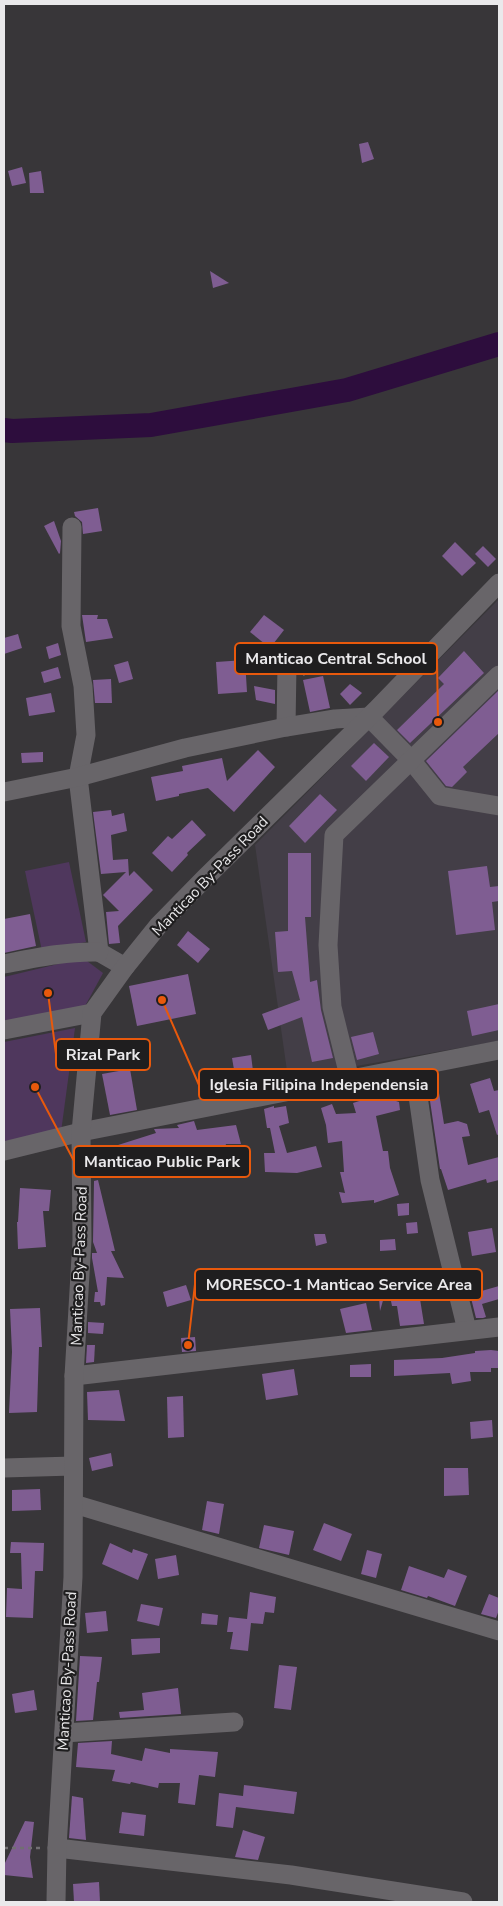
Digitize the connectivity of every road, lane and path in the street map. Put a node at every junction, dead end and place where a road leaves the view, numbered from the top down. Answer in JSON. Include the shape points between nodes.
{"nodes":[{"id":1,"x":72,"y":527,"type":"dead end"},
{"id":2,"x":499,"y":583,"type":"edge"},
{"id":3,"x":287,"y":665,"type":"dead end"},
{"id":4,"x":499,"y":675,"type":"edge"},
{"id":5,"x":369,"y":717,"type":"junction"},
{"id":6,"x":286,"y":727,"type":"junction"},
{"id":7,"x":411,"y":760,"type":"junction"},
{"id":8,"x":78,"y":777,"type":"junction"},
{"id":9,"x":4,"y":792,"type":"edge"},
{"id":10,"x":499,"y":806,"type":"edge"},
{"id":11,"x":99,"y":952,"type":"junction"},
{"id":12,"x":4,"y":964,"type":"edge"},
{"id":13,"x":125,"y":967,"type":"junction"},
{"id":14,"x":92,"y":1013,"type":"junction"},
{"id":15,"x":4,"y":1030,"type":"edge"},
{"id":16,"x":499,"y":1050,"type":"edge"},
{"id":17,"x":414,"y":1068,"type":"junction"},
{"id":18,"x":350,"y":1080,"type":"junction"},
{"id":19,"x":81,"y":1132,"type":"junction"},
{"id":20,"x":4,"y":1151,"type":"edge"},
{"id":21,"x":499,"y":1327,"type":"edge"},
{"id":22,"x":467,"y":1330,"type":"junction"},
{"id":23,"x":74,"y":1376,"type":"junction"},
{"id":24,"x":73,"y":1466,"type":"junction"},
{"id":25,"x":4,"y":1468,"type":"edge"},
{"id":26,"x":74,"y":1504,"type":"junction"},
{"id":27,"x":499,"y":1631,"type":"edge"},
{"id":28,"x":234,"y":1722,"type":"dead end"},
{"id":29,"x":64,"y":1732,"type":"junction"},
{"id":30,"x":4,"y":1848,"type":"edge"},
{"id":31,"x":57,"y":1848,"type":"junction"},
{"id":32,"x":56,"y":1902,"type":"edge"},
{"id":33,"x":462,"y":1902,"type":"edge"}],
"edges":[{"from":1,"to":8,"type":"street","via":[[71,626],[83,686],[86,735]]},
{"from":2,"to":5,"type":"street","name":"Manticao By-Pass Road"},
{"from":3,"to":6,"type":"street"},
{"from":4,"to":7,"type":"street"},
{"from":5,"to":6,"type":"street"},
{"from":5,"to":7,"type":"street"},
{"from":5,"to":13,"type":"street","name":"Manticao By-Pass Road","via":[[158,926]]},
{"from":6,"to":8,"type":"street","via":[[185,748]]},
{"from":7,"to":10,"type":"street","via":[[440,796]]},
{"from":7,"to":18,"type":"street","via":[[334,835],[328,945],[332,1007]]},
{"from":8,"to":9,"type":"street"},
{"from":8,"to":11,"type":"street"},
{"from":11,"to":12,"type":"street","via":[[56,954]]},
{"from":11,"to":13,"type":"street"},
{"from":13,"to":14,"type":"street","name":"Manticao By-Pass Road"},
{"from":14,"to":15,"type":"street"},
{"from":14,"to":19,"type":"street","name":"Manticao By-Pass Road"},
{"from":16,"to":17,"type":"street"},
{"from":17,"to":18,"type":"street"},
{"from":17,"to":22,"type":"street","via":[[430,1180]]},
{"from":18,"to":19,"type":"street"},
{"from":19,"to":20,"type":"street"},
{"from":19,"to":23,"type":"street","name":"Manticao By-Pass Road","via":[[82,1240]]},
{"from":21,"to":22,"type":"street"},
{"from":22,"to":23,"type":"street"},
{"from":23,"to":24,"type":"street","name":"Manticao By-Pass Road"},
{"from":24,"to":25,"type":"street"},
{"from":24,"to":26,"type":"street","name":"Manticao By-Pass Road"},
{"from":26,"to":27,"type":"street"},
{"from":26,"to":29,"type":"street","name":"Manticao By-Pass Road"},
{"from":28,"to":29,"type":"street"},
{"from":29,"to":31,"type":"street","name":"Manticao By-Pass Road"},
{"from":30,"to":31,"type":"path"},
{"from":31,"to":32,"type":"street","name":"Manticao By-Pass Road"},
{"from":31,"to":33,"type":"street","via":[[291,1875]]}]}
